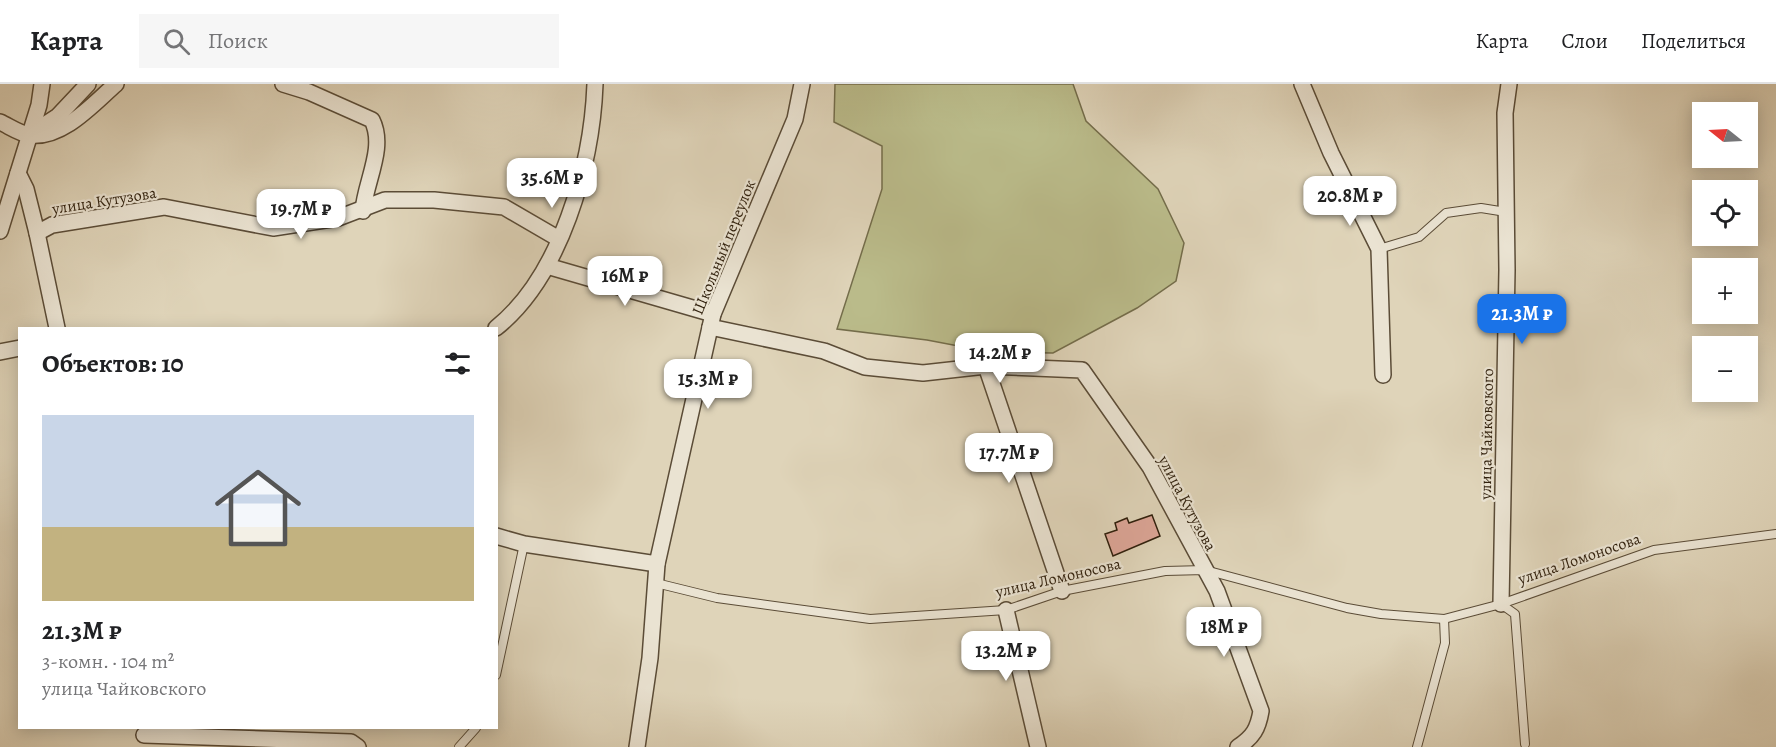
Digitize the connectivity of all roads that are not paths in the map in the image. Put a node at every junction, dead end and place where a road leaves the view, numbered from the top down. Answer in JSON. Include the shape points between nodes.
{"nodes":[{"id":1,"x":42,"y":84,"type":"edge"},
{"id":2,"x":88,"y":84,"type":"edge"},
{"id":3,"x":116,"y":84,"type":"edge"},
{"id":4,"x":283,"y":84,"type":"edge"},
{"id":5,"x":595,"y":84,"type":"edge"},
{"id":6,"x":802,"y":84,"type":"edge"},
{"id":7,"x":1302,"y":84,"type":"edge"},
{"id":8,"x":1509,"y":84,"type":"edge"},
{"id":9,"x":0,"y":122,"type":"edge"},
{"id":10,"x":28,"y":135,"type":"junction"},
{"id":11,"x":18,"y":173,"type":"junction"},
{"id":12,"x":363,"y":211,"type":"junction"},
{"id":13,"x":1506,"y":212,"type":"junction"},
{"id":14,"x":0,"y":231,"type":"edge"},
{"id":15,"x":37,"y":233,"type":"junction"},
{"id":16,"x":560,"y":238,"type":"junction"},
{"id":17,"x":1379,"y":249,"type":"junction"},
{"id":18,"x":547,"y":266,"type":"junction"},
{"id":19,"x":712,"y":320,"type":"junction"},
{"id":20,"x":57,"y":327,"type":"edge"},
{"id":21,"x":497,"y":327,"type":"edge"},
{"id":22,"x":18,"y":348,"type":"edge"},
{"id":23,"x":0,"y":352,"type":"edge"},
{"id":24,"x":986,"y":366,"type":"junction"},
{"id":25,"x":1383,"y":375,"type":"dead end"},
{"id":26,"x":1776,"y":534,"type":"edge"},
{"id":27,"x":498,"y":537,"type":"edge"},
{"id":28,"x":524,"y":544,"type":"junction"},
{"id":29,"x":657,"y":564,"type":"junction"},
{"id":30,"x":1205,"y":570,"type":"junction"},
{"id":31,"x":656,"y":583,"type":"junction"},
{"id":32,"x":1062,"y":591,"type":"junction"},
{"id":33,"x":1501,"y":604,"type":"junction"},
{"id":34,"x":1006,"y":610,"type":"junction"},
{"id":35,"x":1444,"y":619,"type":"junction"},
{"id":36,"x":498,"y":666,"type":"edge"},
{"id":37,"x":475,"y":729,"type":"edge"},
{"id":38,"x":144,"y":737,"type":"edge"},
{"id":39,"x":353,"y":739,"type":"edge"},
{"id":40,"x":1525,"y":744,"type":"dead end"},
{"id":41,"x":459,"y":747,"type":"edge"},
{"id":42,"x":637,"y":747,"type":"edge"},
{"id":43,"x":1038,"y":747,"type":"edge"},
{"id":44,"x":1238,"y":747,"type":"edge"},
{"id":45,"x":1417,"y":747,"type":"edge"}],
"edges":[{"from":1,"to":10,"type":"street"},
{"from":2,"to":10,"type":"street","via":[[58,116]]},
{"from":3,"to":10,"type":"street","via":[[66,125],[45,135]]},
{"from":4,"to":12,"type":"street","via":[[372,120],[376,147]]},
{"from":5,"to":16,"type":"street","via":[[593,118]]},
{"from":6,"to":19,"type":"street","name":"Школьный переулок","via":[[795,119]]},
{"from":7,"to":17,"type":"street"},
{"from":8,"to":13,"type":"street","name":"улица Чайковского","via":[[1505,113]]},
{"from":9,"to":10,"type":"street"},
{"from":10,"to":11,"type":"street"},
{"from":11,"to":14,"type":"street"},
{"from":11,"to":15,"type":"street"},
{"from":12,"to":15,"type":"street","name":"улица Кутузова","via":[[273,228],[164,207],[52,225]]},
{"from":12,"to":16,"type":"street","name":"улица Кутузова","via":[[385,200],[504,207]]},
{"from":13,"to":17,"type":"lane","via":[[1481,208],[1446,213],[1419,237]]},
{"from":13,"to":33,"type":"street","name":"улица Чайковского"},
{"from":15,"to":20,"type":"street"},
{"from":16,"to":18,"type":"street"},
{"from":17,"to":25,"type":"street"},
{"from":18,"to":19,"type":"street","name":"улица Кутузова"},
{"from":18,"to":21,"type":"street","via":[[526,299]]},
{"from":19,"to":24,"type":"street","name":"улица Кутузова","via":[[824,351],[865,367],[924,373]]},
{"from":19,"to":29,"type":"street","name":"Школьный переулок"},
{"from":22,"to":23,"type":"street"},
{"from":24,"to":30,"type":"street","name":"улица Кутузова","via":[[1082,370],[1150,467]]},
{"from":24,"to":32,"type":"street"},
{"from":26,"to":33,"type":"lane","name":"улица Ломоносова","via":[[1654,550]]},
{"from":27,"to":28,"type":"street"},
{"from":28,"to":29,"type":"street"},
{"from":28,"to":36,"type":"lane"},
{"from":29,"to":31,"type":"street","name":"Школьный переулок"},
{"from":30,"to":32,"type":"lane","name":"улица Ломоносова","via":[[1165,571]]},
{"from":30,"to":35,"type":"lane","name":"улица Ломоносова","via":[[1347,608]]},
{"from":30,"to":44,"type":"street","name":"улица Кутузова","via":[[1217,591],[1261,711],[1258,728]]},
{"from":31,"to":34,"type":"lane","name":"улица Ломоносова","via":[[717,598],[870,619]]},
{"from":31,"to":42,"type":"street","name":"Школьный переулок"},
{"from":32,"to":34,"type":"lane","name":"улица Ломоносова"},
{"from":33,"to":35,"type":"lane","name":"улица Ломоносова"},
{"from":33,"to":40,"type":"lane","via":[[1515,614]]},
{"from":34,"to":43,"type":"street"},
{"from":35,"to":45,"type":"lane","via":[[1445,643]]},
{"from":37,"to":41,"type":"lane"},
{"from":38,"to":39,"type":"street"}]}
